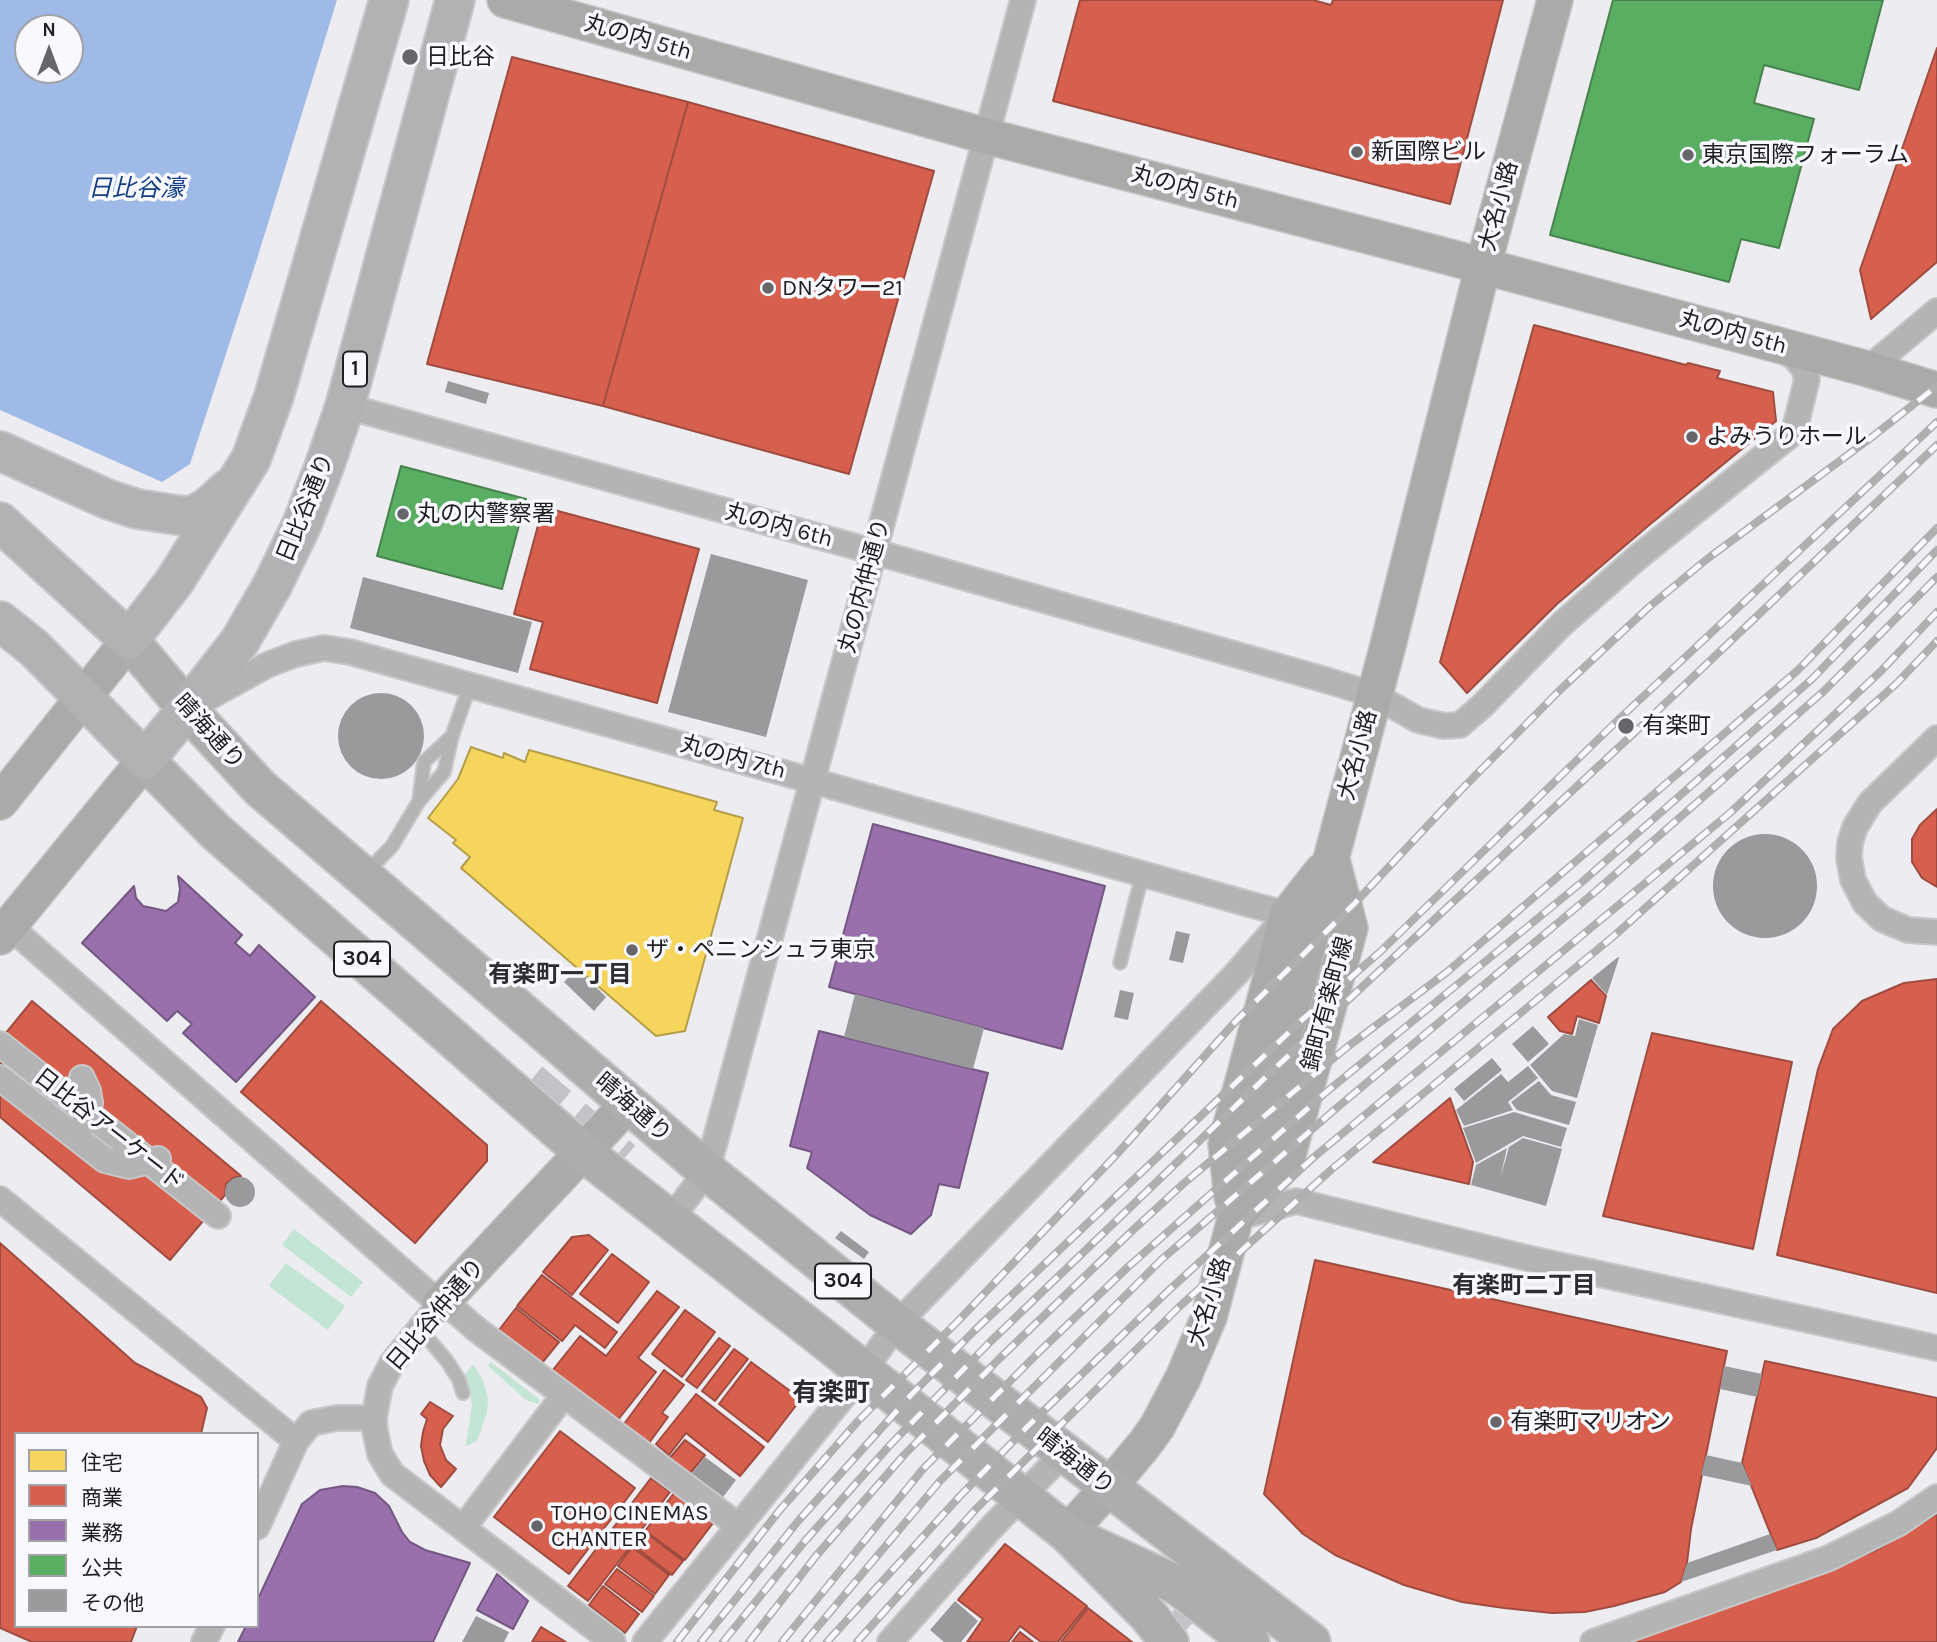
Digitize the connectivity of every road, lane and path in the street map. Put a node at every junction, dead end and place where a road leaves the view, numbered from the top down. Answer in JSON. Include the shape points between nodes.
{"nodes":[{"id":1,"x":388,"y":0,"type":"edge"},
{"id":2,"x":455,"y":0,"type":"edge"},
{"id":3,"x":505,"y":0,"type":"edge"},
{"id":4,"x":1023,"y":0,"type":"edge"},
{"id":5,"x":1555,"y":0,"type":"edge"},
{"id":6,"x":986,"y":136,"type":"junction"},
{"id":7,"x":1483,"y":266,"type":"junction"},
{"id":8,"x":1937,"y":311,"type":"edge"},
{"id":9,"x":1769,"y":343,"type":"junction"},
{"id":10,"x":1867,"y":369,"type":"junction"},
{"id":11,"x":1937,"y":390,"type":"edge"},
{"id":12,"x":345,"y":406,"type":"junction"},
{"id":13,"x":0,"y":451,"type":"edge"},
{"id":14,"x":242,"y":474,"type":"junction"},
{"id":15,"x":0,"y":522,"type":"edge"},
{"id":16,"x":875,"y":552,"type":"junction"},
{"id":17,"x":0,"y":621,"type":"edge"},
{"id":18,"x":129,"y":640,"type":"junction"},
{"id":19,"x":470,"y":685,"type":"junction"},
{"id":20,"x":1374,"y":695,"type":"junction"},
{"id":21,"x":84,"y":697,"type":"junction"},
{"id":22,"x":187,"y":709,"type":"junction"},
{"id":23,"x":452,"y":736,"type":"junction"},
{"id":24,"x":1937,"y":738,"type":"edge"},
{"id":25,"x":145,"y":760,"type":"junction"},
{"id":26,"x":813,"y":780,"type":"junction"},
{"id":27,"x":0,"y":802,"type":"edge"},
{"id":28,"x":419,"y":802,"type":"junction"},
{"id":29,"x":1331,"y":859,"type":"junction"},
{"id":30,"x":1144,"y":875,"type":"junction"},
{"id":31,"x":363,"y":876,"type":"junction"},
{"id":32,"x":1301,"y":917,"type":"junction"},
{"id":33,"x":5,"y":932,"type":"edge"},
{"id":34,"x":1937,"y":932,"type":"edge"},
{"id":35,"x":1119,"y":963,"type":"dead end"},
{"id":36,"x":0,"y":1044,"type":"edge"},
{"id":37,"x":0,"y":1078,"type":"edge"},
{"id":38,"x":82,"y":1078,"type":"dead end"},
{"id":39,"x":628,"y":1104,"type":"junction"},
{"id":40,"x":77,"y":1137,"type":"junction"},
{"id":41,"x":583,"y":1152,"type":"junction"},
{"id":42,"x":162,"y":1158,"type":"dead end"},
{"id":43,"x":707,"y":1171,"type":"junction"},
{"id":44,"x":0,"y":1199,"type":"edge"},
{"id":45,"x":218,"y":1216,"type":"dead end"},
{"id":46,"x":1235,"y":1218,"type":"junction"},
{"id":47,"x":670,"y":1220,"type":"junction"},
{"id":48,"x":434,"y":1312,"type":"junction"},
{"id":49,"x":897,"y":1324,"type":"junction"},
{"id":50,"x":1937,"y":1348,"type":"edge"},
{"id":51,"x":863,"y":1372,"type":"junction"},
{"id":52,"x":463,"y":1393,"type":"dead end"},
{"id":53,"x":564,"y":1395,"type":"junction"},
{"id":54,"x":374,"y":1418,"type":"junction"},
{"id":55,"x":296,"y":1441,"type":"junction"},
{"id":56,"x":1064,"y":1453,"type":"junction"},
{"id":57,"x":1108,"y":1488,"type":"junction"},
{"id":58,"x":1021,"y":1496,"type":"junction"},
{"id":59,"x":1937,"y":1497,"type":"edge"},
{"id":60,"x":259,"y":1523,"type":"edge"},
{"id":61,"x":739,"y":1526,"type":"junction"},
{"id":62,"x":463,"y":1528,"type":"junction"},
{"id":63,"x":1067,"y":1533,"type":"junction"},
{"id":64,"x":1189,"y":1637,"type":"edge"},
{"id":65,"x":613,"y":1642,"type":"edge"},
{"id":66,"x":645,"y":1642,"type":"edge"},
{"id":67,"x":890,"y":1642,"type":"edge"},
{"id":68,"x":1250,"y":1642,"type":"edge"},
{"id":69,"x":1311,"y":1642,"type":"edge"},
{"id":70,"x":1593,"y":1642,"type":"edge"}],
"edges":[{"from":1,"to":14,"type":"highway","via":[[274,396]]},
{"from":2,"to":12,"type":"highway","name":"日比谷通り","number":"1"},
{"from":3,"to":6,"type":"main road","name":"丸の内 5th"},
{"from":4,"to":6,"type":"street","name":"丸の内仲通り"},
{"from":5,"to":7,"type":"main road","name":"大名小路"},
{"from":6,"to":7,"type":"main road","name":"丸の内 5th"},
{"from":6,"to":16,"type":"street","name":"丸の内仲通り"},
{"from":7,"to":9,"type":"main road","name":"丸の内 5th"},
{"from":7,"to":20,"type":"main road","name":"大名小路"},
{"from":8,"to":10,"type":"street"},
{"from":9,"to":10,"type":"main road","name":"丸の内 5th"},
{"from":9,"to":20,"type":"street","name":"丸の内 6th","via":[[1804,368],[1807,379],[1794,432],[1638,557],[1460,725],[1418,720]]},
{"from":10,"to":11,"type":"main road","name":"丸の内 5th"},
{"from":12,"to":16,"type":"street","name":"丸の内 6th"},
{"from":12,"to":22,"type":"highway","name":"日比谷通り","number":"1","via":[[302,524],[273,583],[240,641]]},
{"from":13,"to":14,"type":"highway","via":[[107,499],[136,509],[184,516],[207,508]]},
{"from":14,"to":18,"type":"highway","via":[[174,582]]},
{"from":15,"to":18,"type":"highway","name":"晴海通り"},
{"from":16,"to":20,"type":"street","name":"丸の内 6th"},
{"from":16,"to":26,"type":"street","name":"丸の内仲通り"},
{"from":17,"to":21,"type":"highway"},
{"from":18,"to":21,"type":"main road"},
{"from":18,"to":22,"type":"main road","name":"晴海通り","number":"304"},
{"from":19,"to":22,"type":"street","name":"丸の内 7th","via":[[324,648],[267,665]]},
{"from":19,"to":23,"type":"lane"},
{"from":19,"to":26,"type":"street","name":"丸の内 7th"},
{"from":20,"to":29,"type":"main road","name":"大名小路"},
{"from":21,"to":25,"type":"highway"},
{"from":21,"to":27,"type":"main road"},
{"from":22,"to":25,"type":"highway","name":"日比谷通り","number":"1"},
{"from":22,"to":31,"type":"main road","name":"晴海通り","number":"304","via":[[260,788]]},
{"from":23,"to":28,"type":"lane","via":[[444,772]]},
{"from":23,"to":28,"type":"lane","via":[[424,762]]},
{"from":24,"to":34,"type":"street","via":[[1870,803],[1855,827],[1849,858],[1864,903],[1882,919],[1908,930]]},
{"from":25,"to":33,"type":"main road","name":"日比谷通り"},
{"from":25,"to":41,"type":"main road","number":"304","via":[[216,832]]},
{"from":26,"to":30,"type":"street","name":"丸の内 7th"},
{"from":26,"to":43,"type":"street","name":"丸の内仲通り"},
{"from":28,"to":31,"type":"lane","via":[[392,846]]},
{"from":29,"to":32,"type":"main road","name":"大名小路"},
{"from":29,"to":46,"type":"main road","name":"錦町有楽町線","via":[[1350,928],[1286,1161]]},
{"from":30,"to":32,"type":"street","name":"丸の内 7th"},
{"from":30,"to":35,"type":"lane"},
{"from":31,"to":39,"type":"main road","name":"晴海通り","number":"304"},
{"from":32,"to":46,"type":"main road","name":"大名小路"},
{"from":32,"to":49,"type":"street","via":[[1235,975]]},
{"from":33,"to":48,"type":"street"},
{"from":36,"to":45,"type":"street","name":"日比谷アーケード"},
{"from":37,"to":40,"type":"street"},
{"from":38,"to":40,"type":"street","via":[[90,1103]]},
{"from":39,"to":41,"type":"main road","name":"日比谷仲通り"},
{"from":39,"to":43,"type":"main road","name":"晴海通り","number":"304"},
{"from":40,"to":42,"type":"street","via":[[105,1160],[129,1166]]},
{"from":41,"to":47,"type":"main road","number":"304"},
{"from":41,"to":48,"type":"main road","name":"日比谷仲通り"},
{"from":43,"to":47,"type":"street"},
{"from":43,"to":49,"type":"main road","name":"晴海通り","number":"304"},
{"from":44,"to":55,"type":"street"},
{"from":46,"to":50,"type":"street","via":[[1296,1201],[1531,1259]]},
{"from":46,"to":57,"type":"main road","name":"大名小路","via":[[1209,1317],[1184,1378],[1157,1427]]},
{"from":47,"to":51,"type":"main road","number":"304"},
{"from":48,"to":52,"type":"lane","via":[[447,1361]]},
{"from":48,"to":53,"type":"street","via":[[476,1329]]},
{"from":48,"to":54,"type":"street","name":"日比谷仲通り","via":[[392,1363],[380,1386]]},
{"from":49,"to":51,"type":"street"},
{"from":49,"to":56,"type":"main road","name":"晴海通り","number":"304"},
{"from":51,"to":58,"type":"main road","number":"304"},
{"from":51,"to":61,"type":"street"},
{"from":53,"to":61,"type":"street"},
{"from":53,"to":62,"type":"street"},
{"from":54,"to":55,"type":"street","via":[[311,1423]]},
{"from":54,"to":62,"type":"street","via":[[380,1454],[391,1474]]},
{"from":55,"to":60,"type":"street"},
{"from":56,"to":57,"type":"main road","name":"晴海通り","number":"304"},
{"from":56,"to":58,"type":"street"},
{"from":57,"to":63,"type":"main road"},
{"from":57,"to":69,"type":"main road","name":"晴海通り","number":"304"},
{"from":58,"to":63,"type":"main road","number":"304"},
{"from":58,"to":67,"type":"street"},
{"from":59,"to":70,"type":"street","via":[[1899,1523],[1829,1558]]},
{"from":61,"to":66,"type":"street"},
{"from":62,"to":65,"type":"street"},
{"from":63,"to":64,"type":"main road","number":"304","via":[[1149,1616]]},
{"from":63,"to":68,"type":"main road","number":"304","via":[[1177,1585]]}]}
